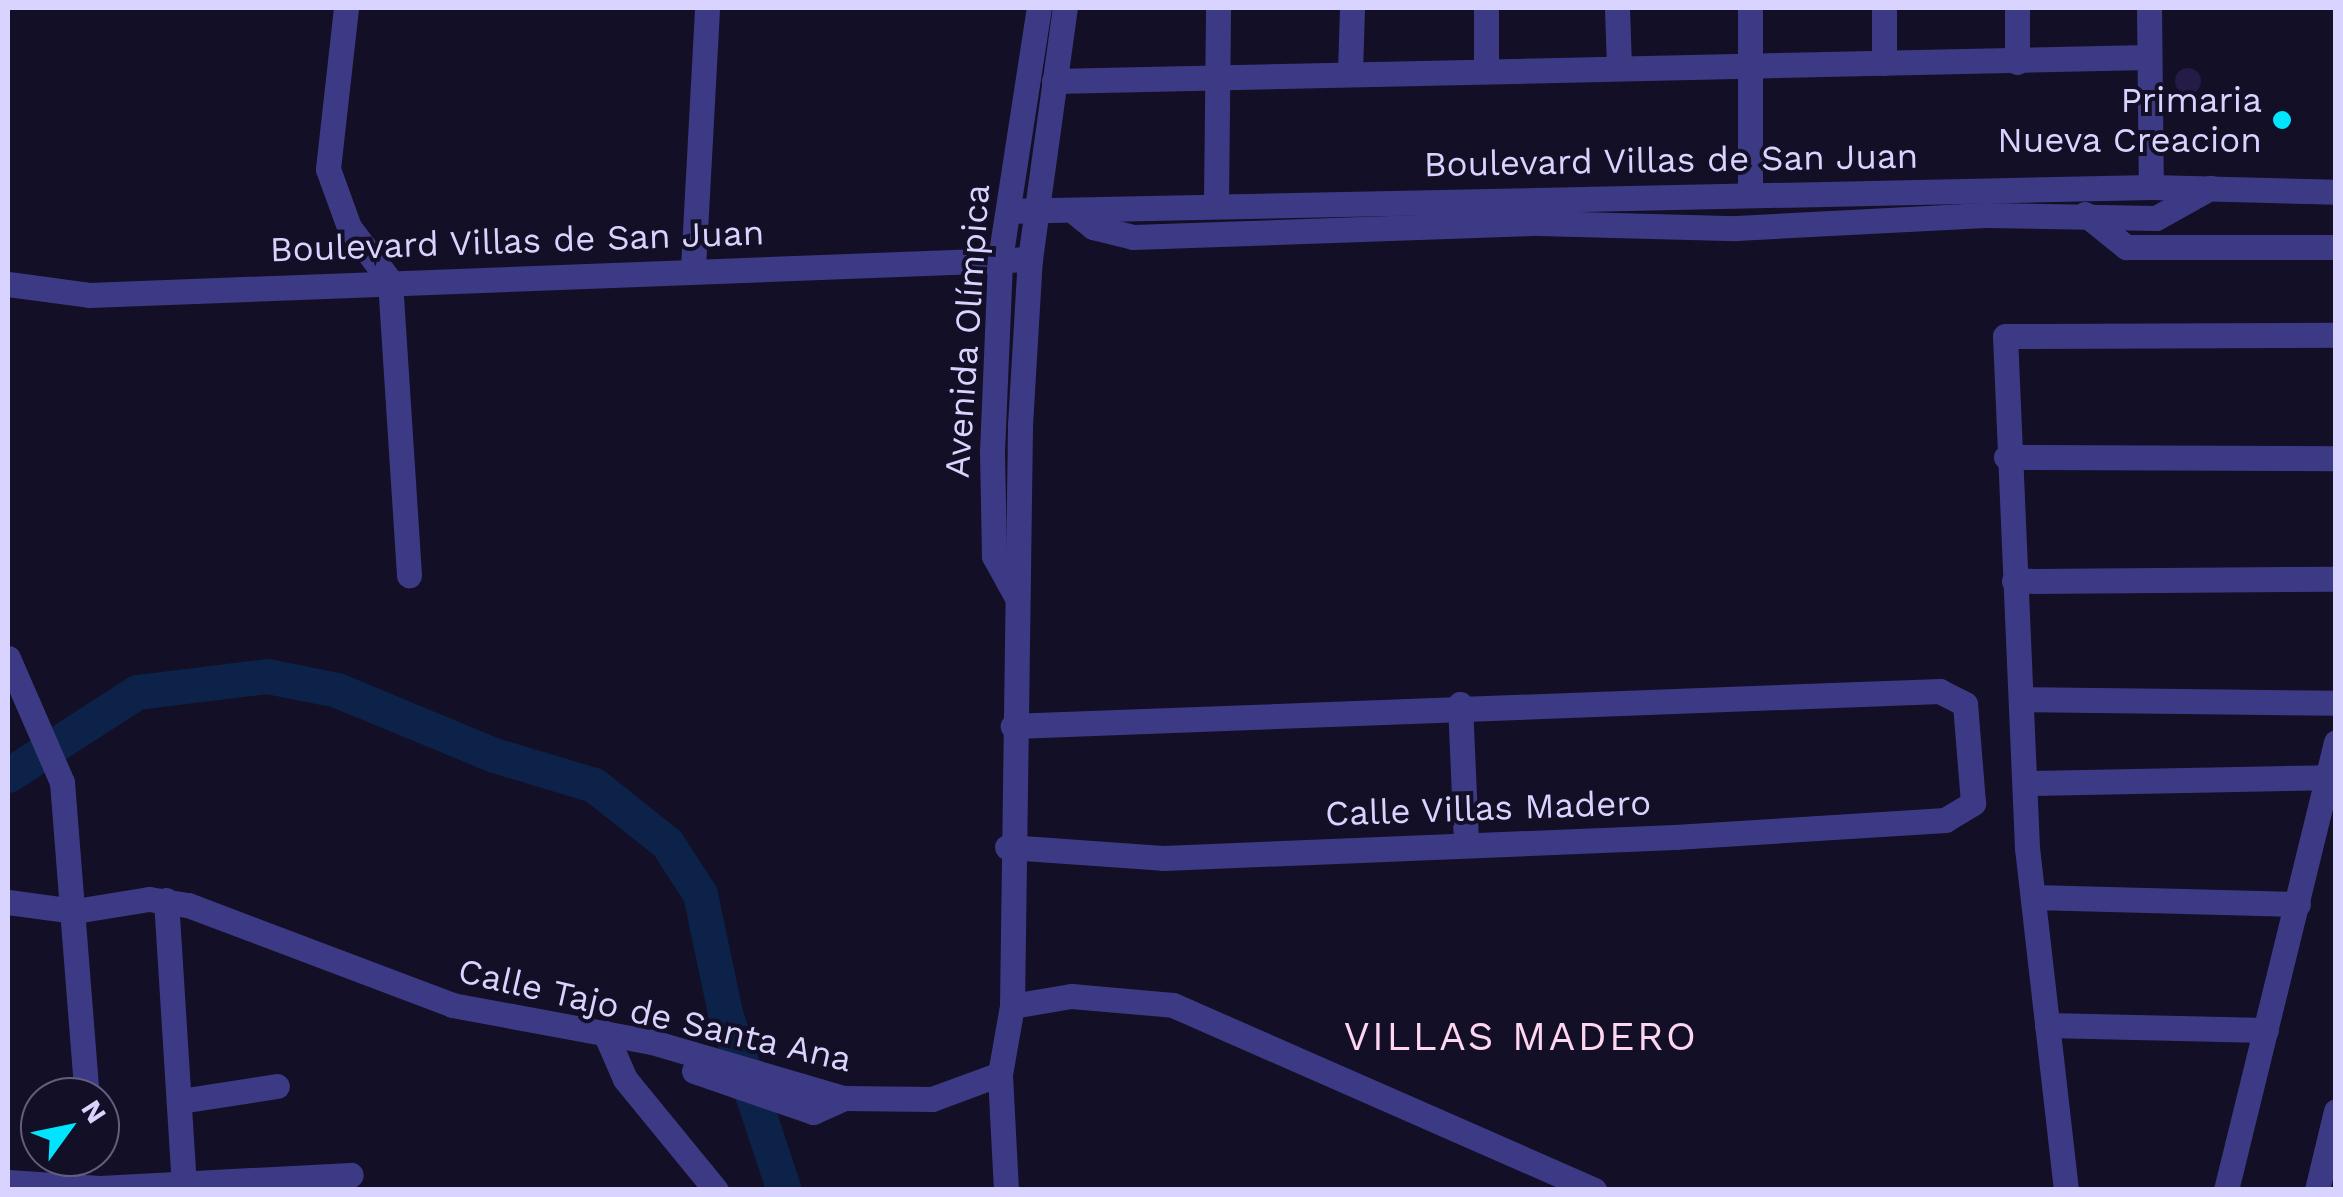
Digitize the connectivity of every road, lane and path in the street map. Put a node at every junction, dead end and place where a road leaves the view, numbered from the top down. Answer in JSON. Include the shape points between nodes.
{"nodes":[{"id":1,"x":346,"y":8,"type":"edge"},
{"id":2,"x":707,"y":8,"type":"edge"},
{"id":3,"x":1038,"y":8,"type":"edge"},
{"id":4,"x":1065,"y":8,"type":"edge"},
{"id":5,"x":1218,"y":8,"type":"edge"},
{"id":6,"x":1352,"y":8,"type":"edge"},
{"id":7,"x":1486,"y":8,"type":"edge"},
{"id":8,"x":1617,"y":8,"type":"edge"},
{"id":9,"x":1750,"y":8,"type":"edge"},
{"id":10,"x":1884,"y":8,"type":"edge"},
{"id":11,"x":2017,"y":8,"type":"edge"},
{"id":12,"x":2150,"y":8,"type":"edge"},
{"id":13,"x":2150,"y":57,"type":"junction"},
{"id":14,"x":2017,"y":62,"type":"junction"},
{"id":15,"x":1884,"y":63,"type":"junction"},
{"id":16,"x":1749,"y":65,"type":"junction"},
{"id":17,"x":1619,"y":67,"type":"junction"},
{"id":18,"x":1486,"y":70,"type":"junction"},
{"id":19,"x":1217,"y":71,"type":"junction"},
{"id":20,"x":1350,"y":72,"type":"junction"},
{"id":21,"x":1054,"y":81,"type":"junction"},
{"id":22,"x":2151,"y":187,"type":"junction"},
{"id":23,"x":2210,"y":188,"type":"junction"},
{"id":24,"x":2336,"y":192,"type":"edge"},
{"id":25,"x":1750,"y":193,"type":"junction"},
{"id":26,"x":1216,"y":204,"type":"junction"},
{"id":27,"x":1036,"y":209,"type":"junction"},
{"id":28,"x":1008,"y":210,"type":"junction"},
{"id":29,"x":1072,"y":210,"type":"junction"},
{"id":30,"x":2084,"y":214,"type":"junction"},
{"id":31,"x":2336,"y":247,"type":"edge"},
{"id":32,"x":1000,"y":259,"type":"junction"},
{"id":33,"x":1030,"y":259,"type":"junction"},
{"id":34,"x":693,"y":268,"type":"junction"},
{"id":35,"x":390,"y":281,"type":"junction"},
{"id":36,"x":11,"y":288,"type":"edge"},
{"id":37,"x":2336,"y":334,"type":"edge"},
{"id":38,"x":2006,"y":458,"type":"junction"},
{"id":39,"x":2336,"y":458,"type":"edge"},
{"id":40,"x":409,"y":574,"type":"dead end"},
{"id":41,"x":2336,"y":579,"type":"edge"},
{"id":42,"x":2014,"y":581,"type":"junction"},
{"id":43,"x":1016,"y":596,"type":"junction"},
{"id":44,"x":8,"y":658,"type":"edge"},
{"id":45,"x":2020,"y":699,"type":"junction"},
{"id":46,"x":2336,"y":703,"type":"edge"},
{"id":47,"x":1460,"y":704,"type":"junction"},
{"id":48,"x":1013,"y":726,"type":"junction"},
{"id":49,"x":2336,"y":742,"type":"edge"},
{"id":50,"x":2331,"y":771,"type":"edge"},
{"id":51,"x":2028,"y":783,"type":"junction"},
{"id":52,"x":1466,"y":842,"type":"junction"},
{"id":53,"x":1007,"y":847,"type":"junction"},
{"id":54,"x":8,"y":893,"type":"edge"},
{"id":55,"x":2033,"y":898,"type":"junction"},
{"id":56,"x":73,"y":899,"type":"junction"},
{"id":57,"x":166,"y":900,"type":"junction"},
{"id":58,"x":2298,"y":904,"type":"junction"},
{"id":59,"x":1012,"y":1006,"type":"junction"},
{"id":60,"x":2048,"y":1025,"type":"junction"},
{"id":61,"x":2266,"y":1030,"type":"junction"},
{"id":62,"x":605,"y":1033,"type":"junction"},
{"id":63,"x":1000,"y":1074,"type":"junction"},
{"id":64,"x":86,"y":1077,"type":"edge"},
{"id":65,"x":277,"y":1086,"type":"dead end"},
{"id":66,"x":180,"y":1101,"type":"junction"},
{"id":67,"x":2336,"y":1111,"type":"edge"},
{"id":68,"x":2324,"y":1158,"type":"junction"},
{"id":69,"x":351,"y":1175,"type":"dead end"},
{"id":70,"x":8,"y":1182,"type":"edge"},
{"id":71,"x":184,"y":1186,"type":"edge"},
{"id":72,"x":716,"y":1190,"type":"edge"},
{"id":73,"x":1006,"y":1190,"type":"edge"},
{"id":74,"x":1594,"y":1190,"type":"edge"},
{"id":75,"x":2066,"y":1190,"type":"edge"},
{"id":76,"x":2226,"y":1190,"type":"edge"},
{"id":77,"x":2317,"y":1190,"type":"edge"},
{"id":78,"x":2328,"y":1190,"type":"edge"}],
"edges":[{"from":1,"to":35,"type":"street","via":[[328,169],[349,227]]},
{"from":2,"to":34,"type":"street"},
{"from":3,"to":28,"type":"street","name":"Avenida Olímpica"},
{"from":4,"to":21,"type":"street","name":"Avenida Olímpica"},
{"from":5,"to":19,"type":"street"},
{"from":6,"to":20,"type":"street"},
{"from":7,"to":18,"type":"street"},
{"from":8,"to":17,"type":"street"},
{"from":9,"to":16,"type":"street"},
{"from":10,"to":15,"type":"street"},
{"from":11,"to":14,"type":"street"},
{"from":12,"to":13,"type":"street"},
{"from":13,"to":14,"type":"street"},
{"from":13,"to":22,"type":"street"},
{"from":14,"to":15,"type":"street"},
{"from":15,"to":16,"type":"street"},
{"from":16,"to":17,"type":"street"},
{"from":16,"to":25,"type":"street"},
{"from":17,"to":18,"type":"street"},
{"from":18,"to":20,"type":"street"},
{"from":19,"to":20,"type":"street"},
{"from":19,"to":21,"type":"street"},
{"from":19,"to":26,"type":"street"},
{"from":21,"to":27,"type":"street","name":"Avenida Olímpica"},
{"from":22,"to":23,"type":"street","name":"Boulevard Villas de San Juan"},
{"from":22,"to":25,"type":"street","name":"Boulevard Villas de San Juan"},
{"from":23,"to":24,"type":"street","name":"Boulevard Villas de San Juan"},
{"from":23,"to":30,"type":"street","via":[[2156,218]]},
{"from":25,"to":26,"type":"street","name":"Boulevard Villas de San Juan"},
{"from":26,"to":29,"type":"street","name":"Boulevard Villas de San Juan"},
{"from":27,"to":28,"type":"street","name":"Boulevard Villas de San Juan"},
{"from":27,"to":29,"type":"street","name":"Boulevard Villas de San Juan"},
{"from":27,"to":33,"type":"street","name":"Avenida Olímpica"},
{"from":28,"to":32,"type":"street","name":"Avenida Olímpica"},
{"from":29,"to":30,"type":"street","via":[[1093,227],[1133,237]]},
{"from":30,"to":31,"type":"street","via":[[2126,247]]},
{"from":32,"to":33,"type":"street","name":"Boulevard Villas de San Juan"},
{"from":32,"to":34,"type":"street","name":"Boulevard Villas de San Juan"},
{"from":32,"to":43,"type":"street","name":"Avenida Olímpica","via":[[992,536]]},
{"from":33,"to":43,"type":"street","name":"Avenida Olímpica"},
{"from":34,"to":35,"type":"street","name":"Boulevard Villas de San Juan"},
{"from":35,"to":36,"type":"street","name":"Boulevard Villas de San Juan","via":[[89,294]]},
{"from":35,"to":40,"type":"street"},
{"from":37,"to":38,"type":"street","via":[[2012,331],[2004,342]]},
{"from":38,"to":39,"type":"street"},
{"from":38,"to":42,"type":"street"},
{"from":41,"to":42,"type":"street"},
{"from":42,"to":45,"type":"street"},
{"from":43,"to":48,"type":"street","name":"Avenida Olímpica"},
{"from":44,"to":56,"type":"street","via":[[62,782]]},
{"from":45,"to":46,"type":"street"},
{"from":45,"to":51,"type":"street"},
{"from":47,"to":48,"type":"street"},
{"from":47,"to":52,"type":"street"},
{"from":47,"to":52,"type":"street","name":"Calle Villas Madero","via":[[1952,692],[1967,718],[1969,813],[1714,835]]},
{"from":48,"to":53,"type":"street","name":"Avenida Olímpica"},
{"from":49,"to":50,"type":"street"},
{"from":50,"to":51,"type":"street"},
{"from":50,"to":58,"type":"street"},
{"from":51,"to":55,"type":"street"},
{"from":52,"to":53,"type":"street","name":"Calle Villas Madero","via":[[1163,858]]},
{"from":53,"to":59,"type":"street","name":"Avenida Olímpica"},
{"from":54,"to":56,"type":"street","name":"Calle Tajo de Santa Ana"},
{"from":55,"to":58,"type":"street"},
{"from":55,"to":60,"type":"street"},
{"from":56,"to":57,"type":"street","name":"Calle Tajo de Santa Ana"},
{"from":56,"to":64,"type":"street"},
{"from":57,"to":62,"type":"street","name":"Calle Tajo de Santa Ana","via":[[452,1005]]},
{"from":57,"to":66,"type":"street"},
{"from":58,"to":61,"type":"street"},
{"from":59,"to":63,"type":"street","name":"Avenida Olímpica"},
{"from":59,"to":74,"type":"street","via":[[1089,996],[1174,1005]]},
{"from":60,"to":61,"type":"street"},
{"from":60,"to":75,"type":"street"},
{"from":61,"to":76,"type":"street"},
{"from":62,"to":63,"type":"street","name":"Calle Tajo de Santa Ana","via":[[834,1102],[932,1099]]},
{"from":62,"to":72,"type":"street","via":[[625,1079]]},
{"from":63,"to":73,"type":"street","name":"Avenida Olímpica"},
{"from":65,"to":66,"type":"street"},
{"from":66,"to":71,"type":"street"},
{"from":67,"to":68,"type":"street"},
{"from":68,"to":77,"type":"street"},
{"from":68,"to":78,"type":"street"},
{"from":69,"to":71,"type":"street"},
{"from":70,"to":71,"type":"street"}]}
